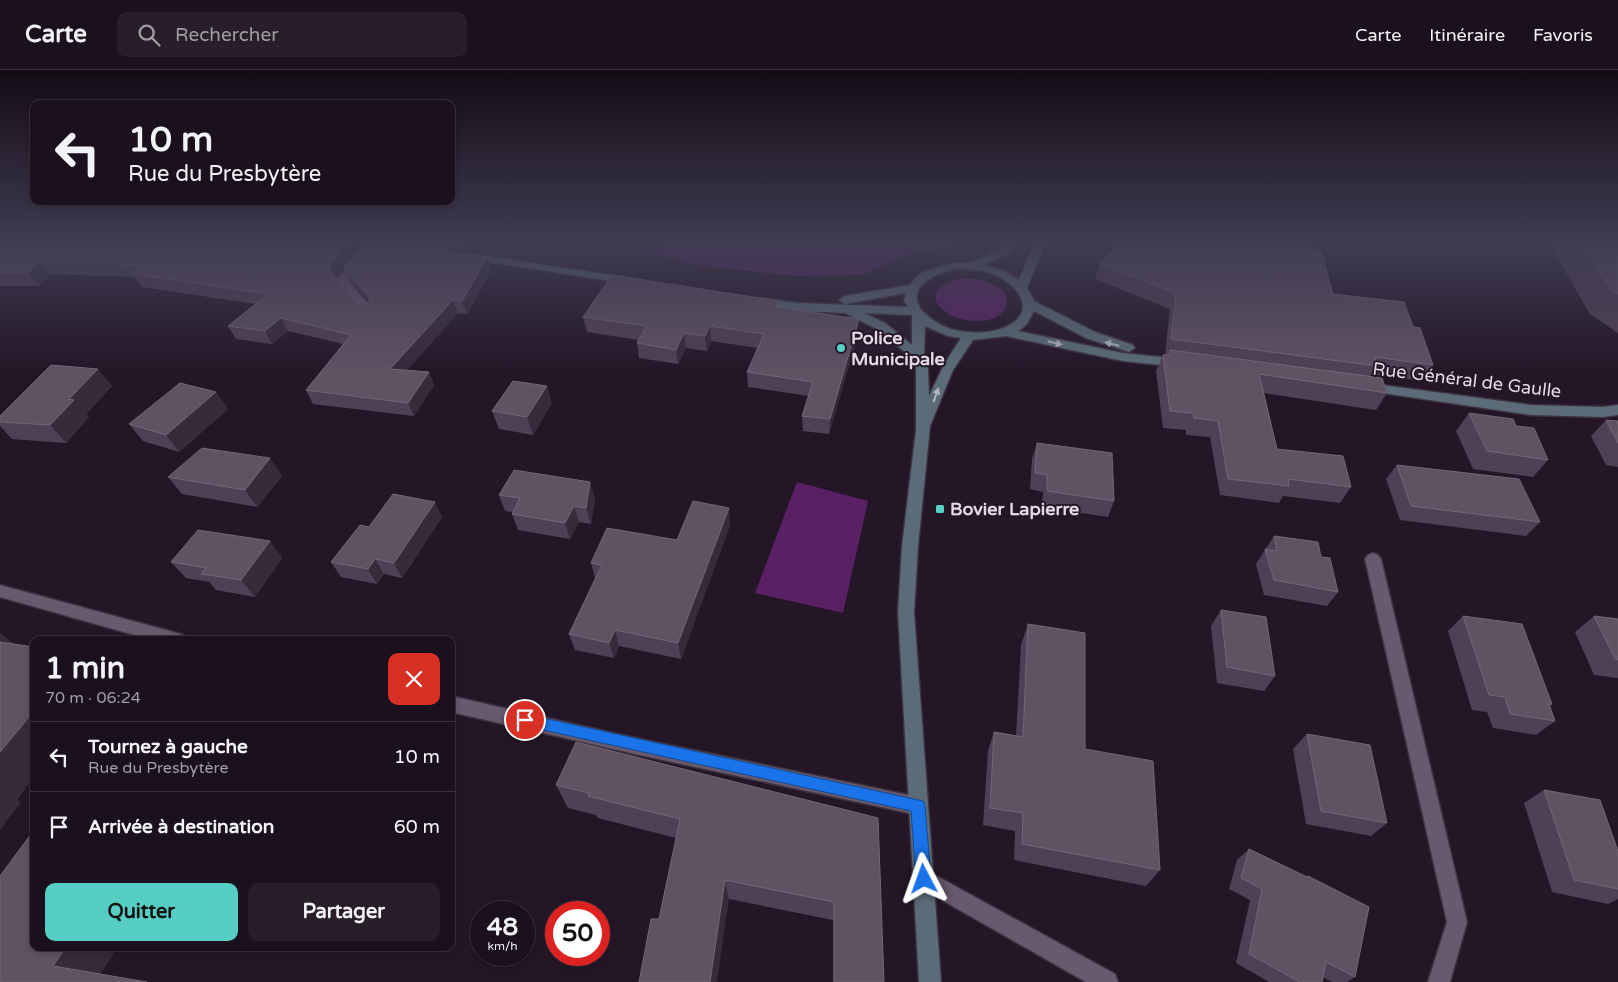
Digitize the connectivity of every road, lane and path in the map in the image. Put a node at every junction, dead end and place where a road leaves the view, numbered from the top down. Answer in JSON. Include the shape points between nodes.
{"nodes":[{"id":1,"x":347,"y":286,"type":"edge"},
{"id":2,"x":914,"y":286,"type":"edge"},
{"id":3,"x":1022,"y":287,"type":"edge"},
{"id":4,"x":912,"y":288,"type":"junction"},
{"id":5,"x":1030,"y":304,"type":"junction"},
{"id":6,"x":845,"y":308,"type":"junction"},
{"id":7,"x":369,"y":312,"type":"edge"},
{"id":8,"x":917,"y":314,"type":"junction"},
{"id":9,"x":1007,"y":332,"type":"junction"},
{"id":10,"x":968,"y":337,"type":"junction"},
{"id":11,"x":918,"y":356,"type":"junction"},
{"id":12,"x":1352,"y":385,"type":"edge"},
{"id":13,"x":1618,"y":410,"type":"edge"},
{"id":14,"x":923,"y":430,"type":"junction"},
{"id":15,"x":1372,"y":559,"type":"dead end"},
{"id":16,"x":0,"y":592,"type":"edge"},
{"id":17,"x":162,"y":636,"type":"edge"},
{"id":18,"x":455,"y":705,"type":"edge"},
{"id":19,"x":918,"y":806,"type":"junction"},
{"id":20,"x":924,"y":879,"type":"junction"},
{"id":21,"x":930,"y":982,"type":"edge"},
{"id":22,"x":1106,"y":982,"type":"edge"},
{"id":23,"x":1439,"y":982,"type":"edge"}],
"edges":[{"from":1,"to":7,"type":"street"},
{"from":2,"to":4,"type":"main road"},
{"from":3,"to":5,"type":"main road"},
{"from":4,"to":6,"type":"main road","via":[[819,302],[747,300],[783,307]]},
{"from":4,"to":8,"type":"main road","via":[[910,295]]},
{"from":5,"to":9,"type":"main road","via":[[1028,315]]},
{"from":9,"to":5,"type":"main road","one_way":true,"via":[[1123,357],[1194,364],[1104,342]]},
{"from":6,"to":8,"type":"main road"},
{"from":6,"to":11,"type":"main road","via":[[881,326]]},
{"from":8,"to":10,"type":"main road","via":[[940,330]]},
{"from":8,"to":11,"type":"main road"},
{"from":9,"to":10,"type":"main road"},
{"from":14,"to":10,"type":"main road","one_way":true,"via":[[941,382]]},
{"from":11,"to":14,"type":"main road","via":[[922,368]]},
{"from":12,"to":13,"type":"main road","name":"Rue Général de Gaulle","via":[[1531,410]]},
{"from":14,"to":19,"type":"main road","via":[[906,612]]},
{"from":15,"to":23,"type":"street","via":[[1456,922]]},
{"from":16,"to":17,"type":"street"},
{"from":18,"to":19,"type":"street"},
{"from":19,"to":20,"type":"main road"},
{"from":20,"to":21,"type":"main road"},
{"from":20,"to":22,"type":"street"}]}
